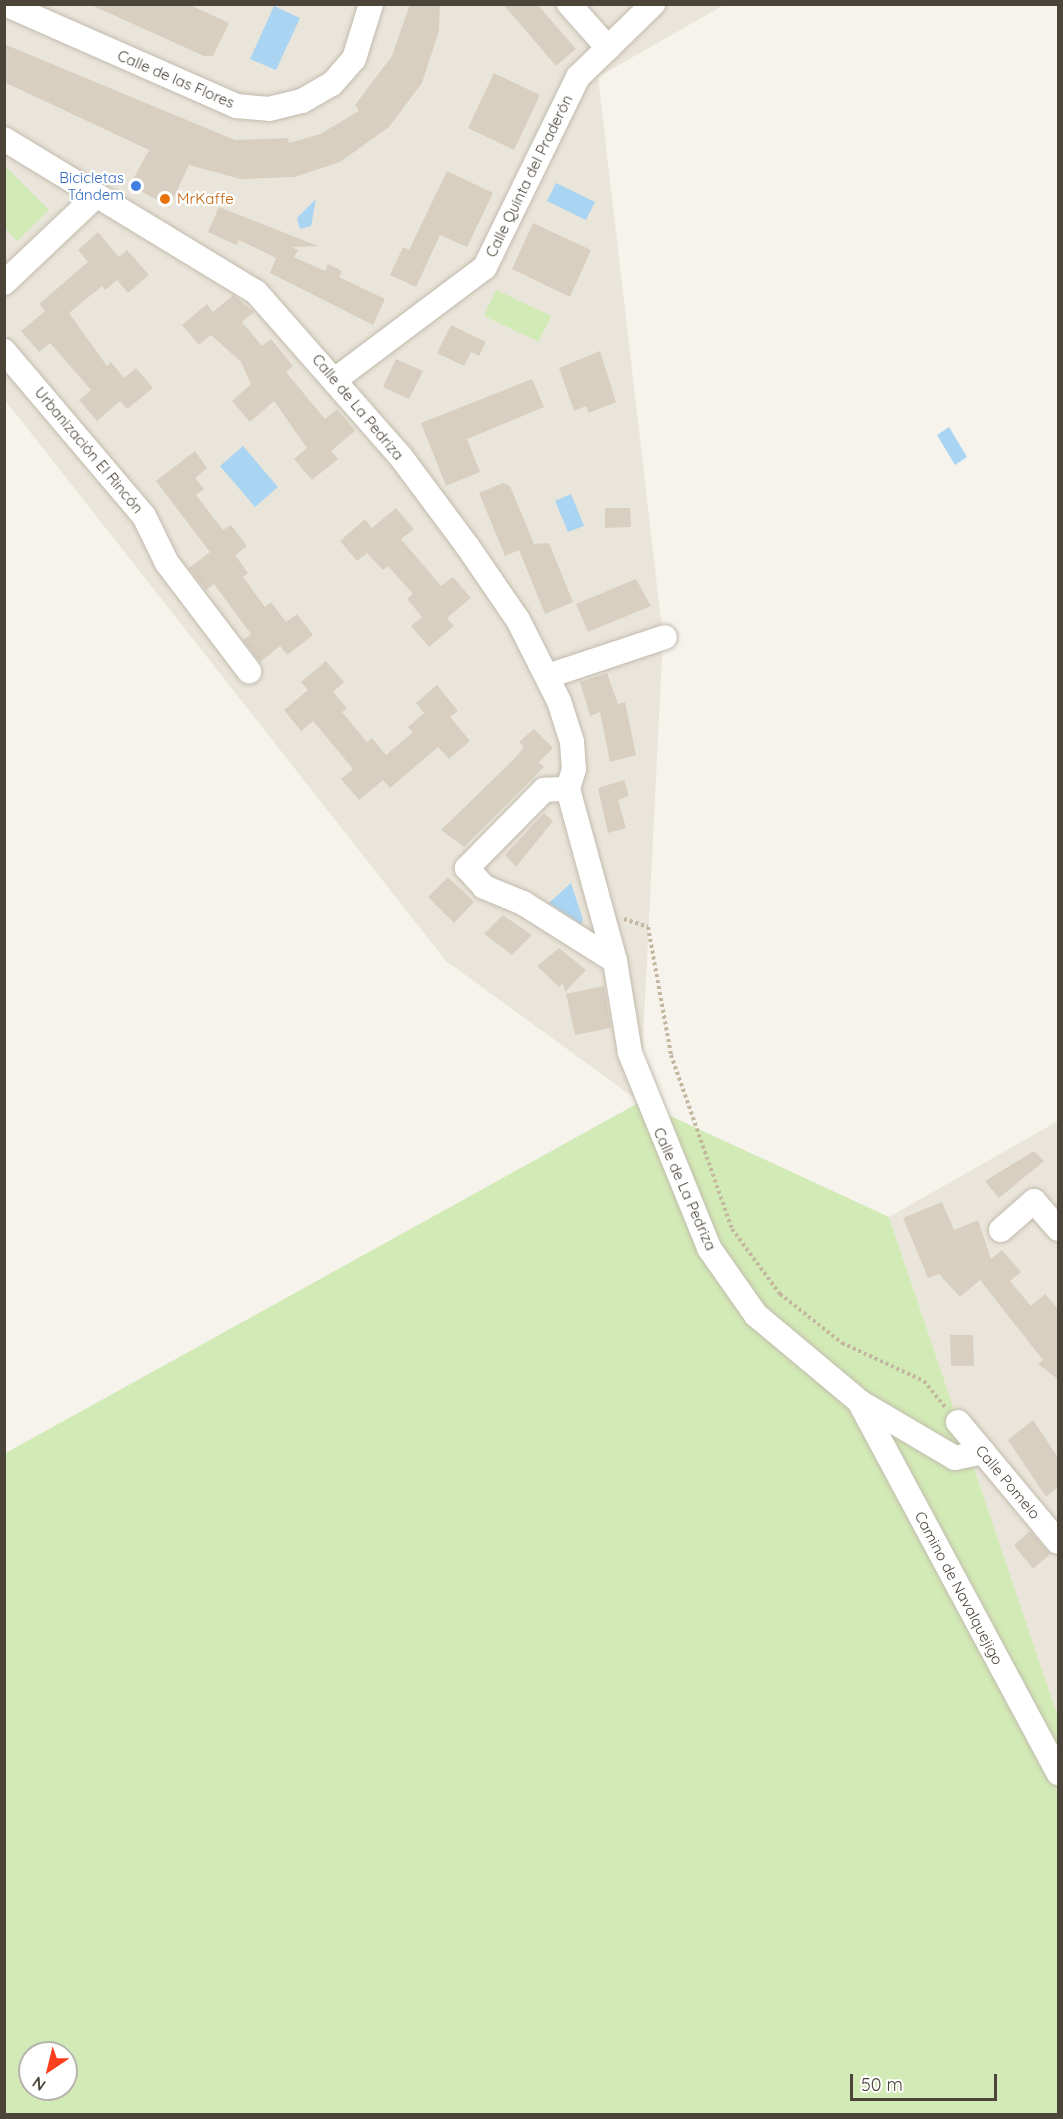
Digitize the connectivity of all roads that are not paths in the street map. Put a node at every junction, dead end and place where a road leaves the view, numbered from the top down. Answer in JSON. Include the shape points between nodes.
{"nodes":[{"id":1,"x":5,"y":4,"type":"edge"},
{"id":2,"x":370,"y":4,"type":"edge"},
{"id":3,"x":569,"y":4,"type":"edge"},
{"id":4,"x":653,"y":4,"type":"edge"},
{"id":5,"x":608,"y":48,"type":"junction"},
{"id":6,"x":4,"y":139,"type":"edge"},
{"id":7,"x":95,"y":197,"type":"junction"},
{"id":8,"x":4,"y":284,"type":"edge"},
{"id":9,"x":4,"y":351,"type":"edge"},
{"id":10,"x":336,"y":379,"type":"junction"},
{"id":11,"x":665,"y":637,"type":"dead end"},
{"id":12,"x":249,"y":671,"type":"dead end"},
{"id":13,"x":548,"y":676,"type":"junction"},
{"id":14,"x":568,"y":789,"type":"junction"},
{"id":15,"x":615,"y":961,"type":"junction"},
{"id":16,"x":1001,"y":1230,"type":"dead end"},
{"id":17,"x":1059,"y":1230,"type":"edge"},
{"id":18,"x":860,"y":1402,"type":"junction"},
{"id":19,"x":958,"y":1422,"type":"road end"},
{"id":20,"x":982,"y":1452,"type":"junction"},
{"id":21,"x":1059,"y":1542,"type":"edge"},
{"id":22,"x":1059,"y":1773,"type":"edge"}],
"edges":[{"from":1,"to":2,"type":"street","name":"Calle de las Flores","via":[[236,106],[269,109],[302,102],[332,84],[354,59]]},
{"from":3,"to":5,"type":"street"},
{"from":4,"to":5,"type":"street","name":"Calle Quinta del Praderón"},
{"from":5,"to":10,"type":"street","name":"Calle Quinta del Praderón","via":[[578,77],[485,267]]},
{"from":6,"to":7,"type":"street","name":"Calle de La Pedriza"},
{"from":7,"to":8,"type":"street"},
{"from":7,"to":10,"type":"street","name":"Calle de La Pedriza","via":[[237,276]]},
{"from":9,"to":12,"type":"street","name":"Urbanización El Rincón","via":[[144,516],[167,563]]},
{"from":10,"to":13,"type":"street","name":"Calle de La Pedriza","via":[[468,547]]},
{"from":11,"to":13,"type":"street"},
{"from":13,"to":14,"type":"street","name":"Calle de La Pedriza","via":[[572,742],[574,769]]},
{"from":14,"to":15,"type":"street","name":"Calle de La Pedriza"},
{"from":14,"to":15,"type":"street","via":[[544,790],[466,868],[484,887],[523,903]]},
{"from":15,"to":18,"type":"street","name":"Calle de La Pedriza","via":[[630,1053],[709,1248],[756,1315]]},
{"from":16,"to":17,"type":"street","via":[[1034,1201]]},
{"from":18,"to":20,"type":"street","name":"Calle de La Pedriza","via":[[956,1458]]},
{"from":18,"to":22,"type":"street","name":"Camino de Navalquejigo"},
{"from":19,"to":20,"type":"street","name":"Calle Pomelo"},
{"from":20,"to":21,"type":"street","name":"Calle Pomelo"}]}
